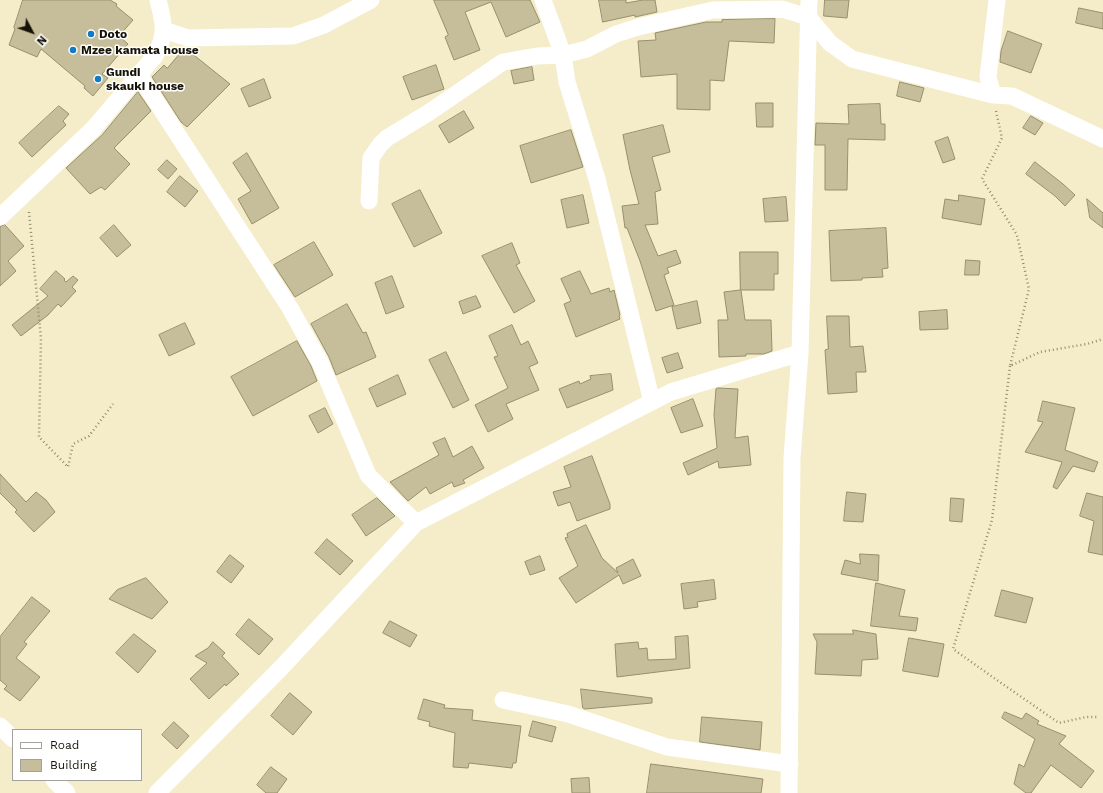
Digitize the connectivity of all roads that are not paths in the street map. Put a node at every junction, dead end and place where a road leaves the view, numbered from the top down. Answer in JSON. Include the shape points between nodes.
{"nodes":[{"id":1,"x":158,"y":0,"type":"edge"},
{"id":2,"x":371,"y":0,"type":"edge"},
{"id":3,"x":543,"y":0,"type":"edge"},
{"id":4,"x":809,"y":0,"type":"edge"},
{"id":5,"x":997,"y":0,"type":"edge"},
{"id":6,"x":808,"y":17,"type":"junction"},
{"id":7,"x":164,"y":30,"type":"junction"},
{"id":8,"x":563,"y":55,"type":"junction"},
{"id":9,"x":139,"y":75,"type":"junction"},
{"id":10,"x":993,"y":95,"type":"junction"},
{"id":11,"x":1103,"y":139,"type":"edge"},
{"id":12,"x":369,"y":201,"type":"dead end"},
{"id":13,"x":0,"y":217,"type":"edge"},
{"id":14,"x":800,"y":353,"type":"junction"},
{"id":15,"x":652,"y":402,"type":"junction"},
{"id":16,"x":416,"y":523,"type":"junction"},
{"id":17,"x":502,"y":700,"type":"dead end"},
{"id":18,"x":0,"y":726,"type":"edge"},
{"id":19,"x":12,"y":738,"type":"edge"},
{"id":20,"x":790,"y":764,"type":"junction"},
{"id":21,"x":55,"y":781,"type":"edge"},
{"id":22,"x":67,"y":793,"type":"edge"},
{"id":23,"x":157,"y":793,"type":"edge"},
{"id":24,"x":789,"y":793,"type":"edge"}],
"edges":[{"from":1,"to":7,"type":"street"},
{"from":2,"to":7,"type":"street","via":[[324,25],[293,36],[188,38]]},
{"from":3,"to":8,"type":"street"},
{"from":4,"to":6,"type":"street"},
{"from":5,"to":10,"type":"street","via":[[988,77]]},
{"from":6,"to":8,"type":"street","via":[[782,9],[714,10],[638,27],[616,34],[587,49]]},
{"from":6,"to":10,"type":"street","via":[[830,43],[852,59]]},
{"from":6,"to":14,"type":"street"},
{"from":7,"to":9,"type":"street","via":[[162,43],[155,56]]},
{"from":8,"to":12,"type":"street","via":[[537,56],[503,62],[387,138],[371,158]]},
{"from":8,"to":15,"type":"street","via":[[567,82],[598,178]]},
{"from":9,"to":13,"type":"street","via":[[94,128]]},
{"from":9,"to":16,"type":"street","via":[[290,308],[320,362],[368,475]]},
{"from":10,"to":11,"type":"street","via":[[1012,96]]},
{"from":14,"to":15,"type":"street","via":[[671,392]]},
{"from":14,"to":20,"type":"street","via":[[792,458]]},
{"from":15,"to":16,"type":"street"},
{"from":16,"to":23,"type":"street","via":[[281,668]]},
{"from":17,"to":20,"type":"street","via":[[568,714],[667,747]]},
{"from":18,"to":19,"type":"street"},
{"from":20,"to":24,"type":"street"},
{"from":21,"to":22,"type":"street"}]}
